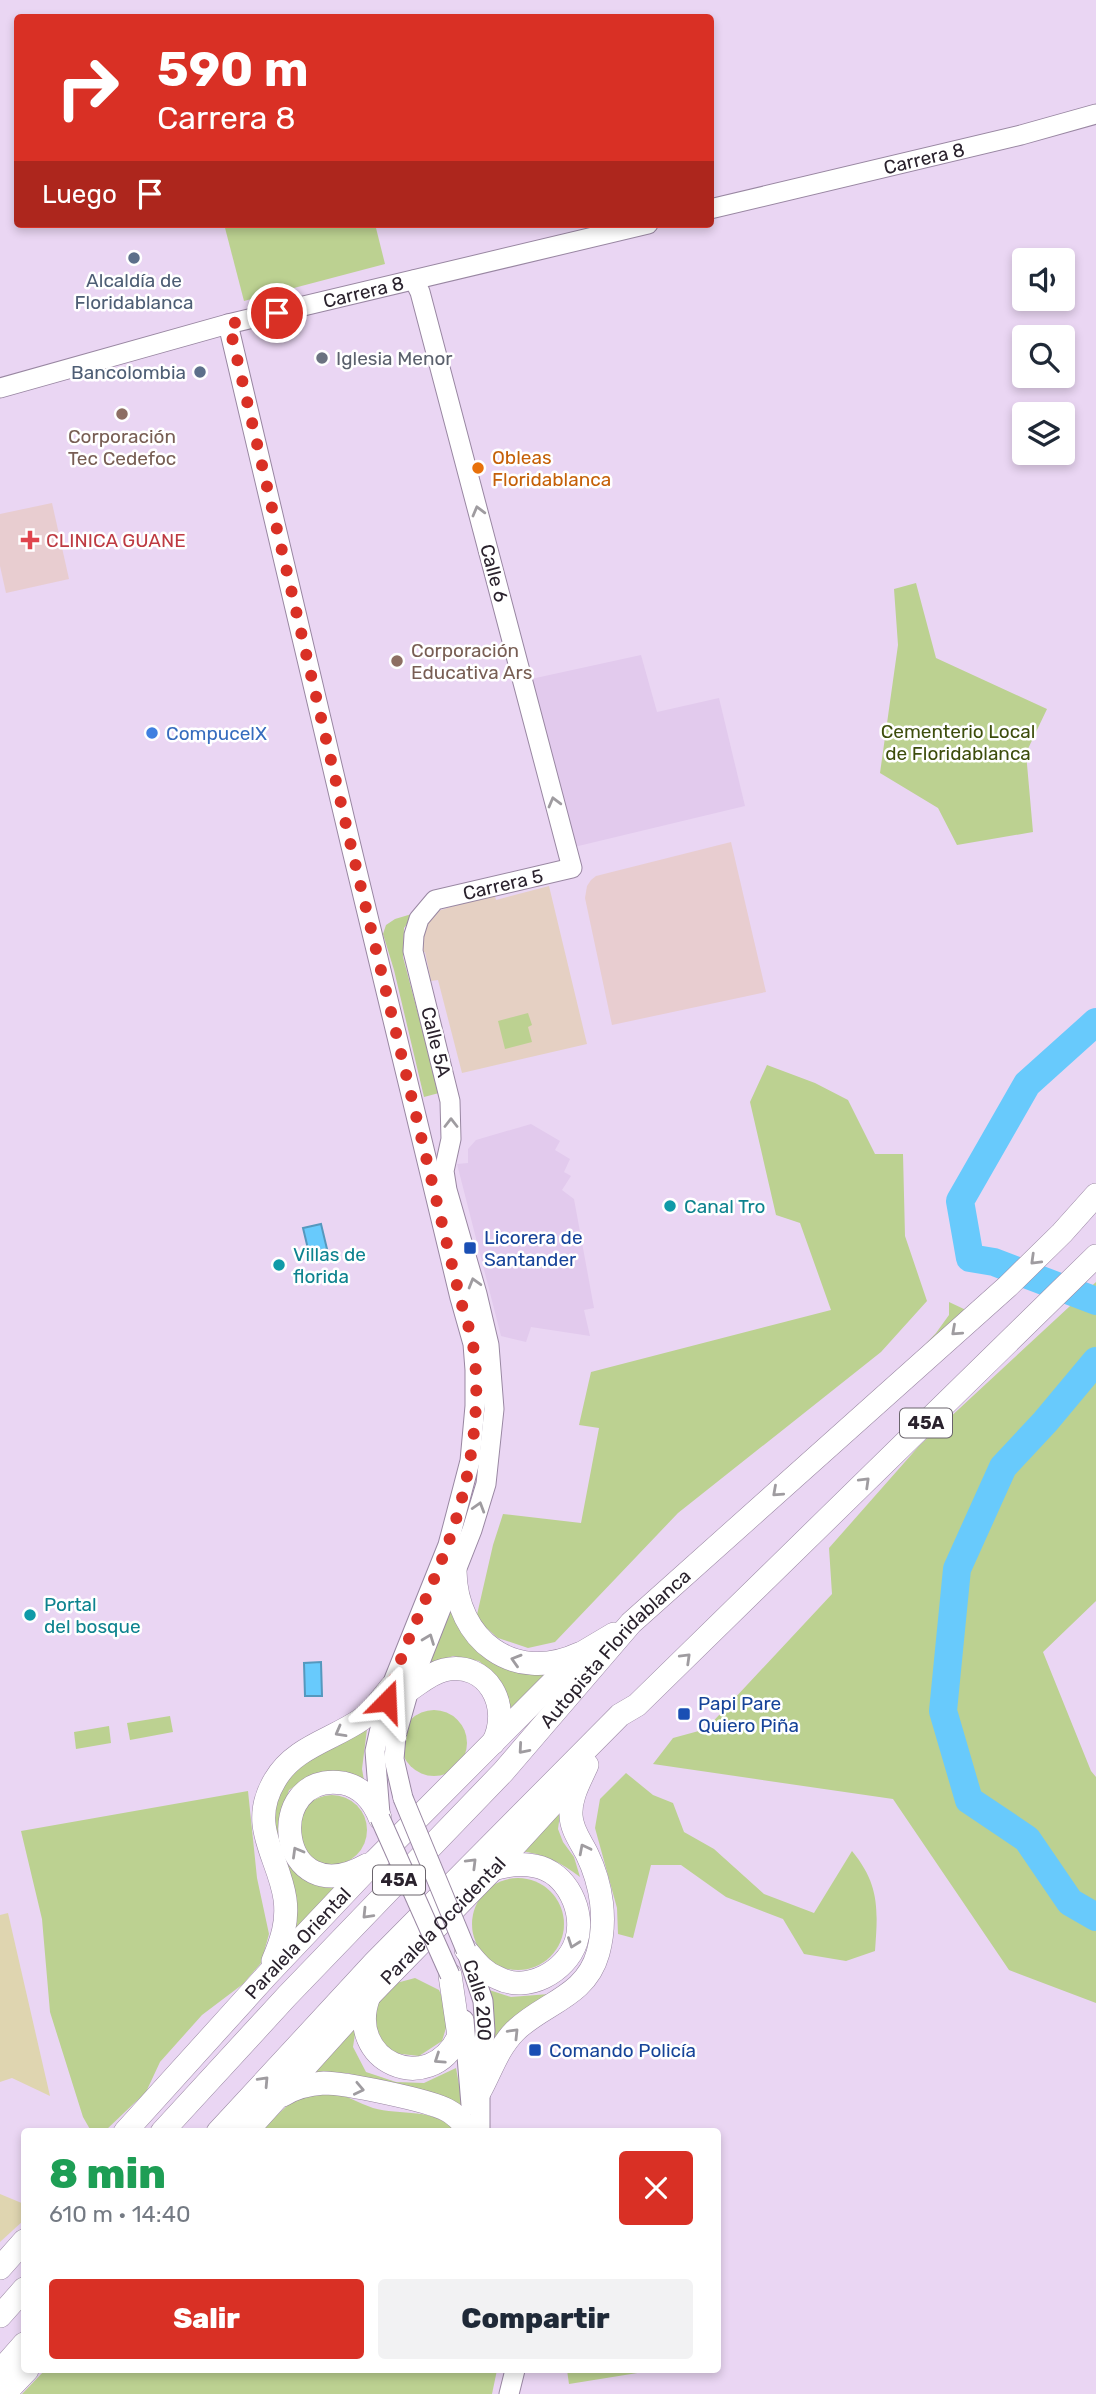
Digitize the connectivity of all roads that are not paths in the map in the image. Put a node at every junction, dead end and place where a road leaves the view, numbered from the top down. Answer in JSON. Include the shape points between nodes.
{"nodes":[{"id":1,"x":1096,"y":114,"type":"edge"},
{"id":2,"x":714,"y":208,"type":"edge"},
{"id":3,"x":631,"y":228,"type":"edge"},
{"id":4,"x":414,"y":280,"type":"junction"},
{"id":5,"x":229,"y":324,"type":"junction"},
{"id":6,"x":0,"y":388,"type":"edge"},
{"id":7,"x":572,"y":868,"type":"joint"},
{"id":8,"x":435,"y":900,"type":"joint"},
{"id":9,"x":1096,"y":1195,"type":"edge"},
{"id":10,"x":1093,"y":1259,"type":"edge"},
{"id":11,"x":455,"y":1571,"type":"junction"},
{"id":12,"x":631,"y":1623,"type":"junction"},
{"id":13,"x":582,"y":1653,"type":"junction"},
{"id":14,"x":400,"y":1688,"type":"junction"},
{"id":15,"x":637,"y":1705,"type":"junction"},
{"id":16,"x":486,"y":1750,"type":"junction"},
{"id":17,"x":587,"y":1765,"type":"junction"},
{"id":18,"x":380,"y":1818,"type":"junction"},
{"id":19,"x":376,"y":1860,"type":"junction"},
{"id":20,"x":493,"y":1869,"type":"junction"},
{"id":21,"x":466,"y":1950,"type":"junction"},
{"id":22,"x":268,"y":1974,"type":"junction"},
{"id":23,"x":450,"y":1975,"type":"junction"},
{"id":24,"x":369,"y":1996,"type":"junction"},
{"id":25,"x":212,"y":2039,"type":"junction"},
{"id":26,"x":480,"y":2091,"type":"junction"},
{"id":27,"x":272,"y":2104,"type":"junction"},
{"id":28,"x":129,"y":2128,"type":"edge"},
{"id":29,"x":162,"y":2128,"type":"edge"},
{"id":30,"x":164,"y":2128,"type":"edge"},
{"id":31,"x":222,"y":2128,"type":"edge"},
{"id":32,"x":250,"y":2128,"type":"edge"},
{"id":33,"x":468,"y":2128,"type":"edge"},
{"id":34,"x":477,"y":2128,"type":"edge"},
{"id":35,"x":478,"y":2128,"type":"edge"},
{"id":36,"x":21,"y":2244,"type":"edge"},
{"id":37,"x":0,"y":2268,"type":"edge"},
{"id":38,"x":21,"y":2292,"type":"edge"},
{"id":39,"x":0,"y":2316,"type":"edge"},
{"id":40,"x":21,"y":2347,"type":"edge"},
{"id":41,"x":0,"y":2371,"type":"edge"},
{"id":42,"x":24,"y":2373,"type":"edge"},
{"id":43,"x":514,"y":2373,"type":"edge"},
{"id":44,"x":4,"y":2394,"type":"edge"},
{"id":45,"x":509,"y":2394,"type":"edge"}],
"edges":[{"from":1,"to":2,"type":"main road","name":"Carrera 8"},
{"from":3,"to":4,"type":"main road","name":"Carrera 8"},
{"from":4,"to":5,"type":"main road","name":"Carrera 8"},
{"from":7,"to":4,"type":"main road","name":"Calle 6","one_way":true},
{"from":5,"to":6,"type":"main road","name":"Carrera 8"},
{"from":5,"to":14,"type":"main road","via":[[473,1344],[475,1406],[470,1461],[461,1503]]},
{"from":7,"to":8,"type":"main road","name":"Carrera 5"},
{"from":11,"to":8,"type":"main road","name":"Calle 5A","one_way":true,"via":[[486,1484],[494,1409],[489,1345],[444,1171],[451,1139],[450,1101],[414,951],[419,919]]},
{"from":9,"to":12,"type":"highway","name":"Autopista Floridablanca","number":"45A","one_way":true,"via":[[1008,1286]]},
{"from":15,"to":10,"type":"highway","number":"45A","one_way":true},
{"from":13,"to":11,"type":"highway","one_way":true,"via":[[550,1664],[533,1664],[487,1646],[462,1612]]},
{"from":14,"to":11,"type":"main road","name":"Calle 5A","one_way":true},
{"from":12,"to":13,"type":"highway","name":"Paralela Oriental","number":"45A"},
{"from":12,"to":30,"type":"highway","name":"Autopista Floridablanca","number":"45A","one_way":true,"via":[[503,1772]]},
{"from":13,"to":16,"type":"highway","name":"Paralela Oriental","number":"45A"},
{"from":14,"to":16,"type":"highway","via":[[443,1670],[463,1670],[482,1678],[495,1693],[501,1713],[498,1733]]},
{"from":14,"to":18,"type":"main road","name":"Calle 200","via":[[375,1751]]},
{"from":14,"to":21,"type":"main road","name":"Calle 200","bridge":true,"via":[[394,1759],[403,1798]]},
{"from":14,"to":22,"type":"highway","one_way":true,"via":[[365,1717],[304,1749],[289,1761],[271,1788],[264,1828],[283,1888],[286,1918]]},
{"from":15,"to":17,"type":"highway","name":"Paralela Occidental","number":"45A"},
{"from":31,"to":15,"type":"highway","number":"45A","one_way":true,"via":[[375,1962],[620,1715]]},
{"from":16,"to":19,"type":"highway","name":"Paralela Oriental","number":"45A"},
{"from":17,"to":20,"type":"highway","name":"Paralela Occidental","number":"45A"},
{"from":26,"to":17,"type":"highway","one_way":true,"via":[[511,2035],[574,1991],[598,1955],[603,1925],[600,1895],[570,1814]]},
{"from":19,"to":18,"type":"highway","one_way":true,"via":[[342,1875],[319,1873],[299,1860],[289,1826],[304,1794],[337,1782],[359,1789],[376,1806]]},
{"from":18,"to":23,"type":"main road","name":"Calle 200","bridge":true},
{"from":19,"to":22,"type":"highway","name":"Paralela Oriental","number":"45A"},
{"from":20,"to":21,"type":"highway","one_way":true,"via":[[516,1863],[539,1866],[559,1878],[573,1896],[579,1919],[576,1942],[565,1962],[546,1977],[524,1983],[500,1980],[481,1969]]},
{"from":20,"to":24,"type":"highway","name":"Paralela Occidental","number":"45A"},
{"from":21,"to":26,"type":"main road","name":"Calle 200","via":[[483,2001]]},
{"from":22,"to":25,"type":"highway","name":"Paralela Oriental","number":"45A"},
{"from":23,"to":24,"type":"highway","one_way":true,"via":[[459,2035],[447,2055],[427,2067],[404,2068],[374,2050],[363,2018]]},
{"from":23,"to":34,"type":"main road","name":"Calle 200","via":[[465,2023],[466,2066]]},
{"from":24,"to":27,"type":"highway","name":"Paralela Occidental","number":"45A"},
{"from":25,"to":28,"type":"highway","name":"Paralela Oriental","number":"45A"},
{"from":25,"to":29,"type":"highway"},
{"from":26,"to":35,"type":"main road","name":"Calle 200"},
{"from":27,"to":32,"type":"highway","name":"Paralela Occidental","number":"45A"},
{"from":27,"to":33,"type":"highway","one_way":true,"via":[[292,2089],[334,2084],[438,2106]]},
{"from":36,"to":37,"type":"highway"},
{"from":38,"to":39,"type":"highway"},
{"from":40,"to":41,"type":"highway"},
{"from":42,"to":44,"type":"highway"},
{"from":43,"to":45,"type":"main road"}]}
